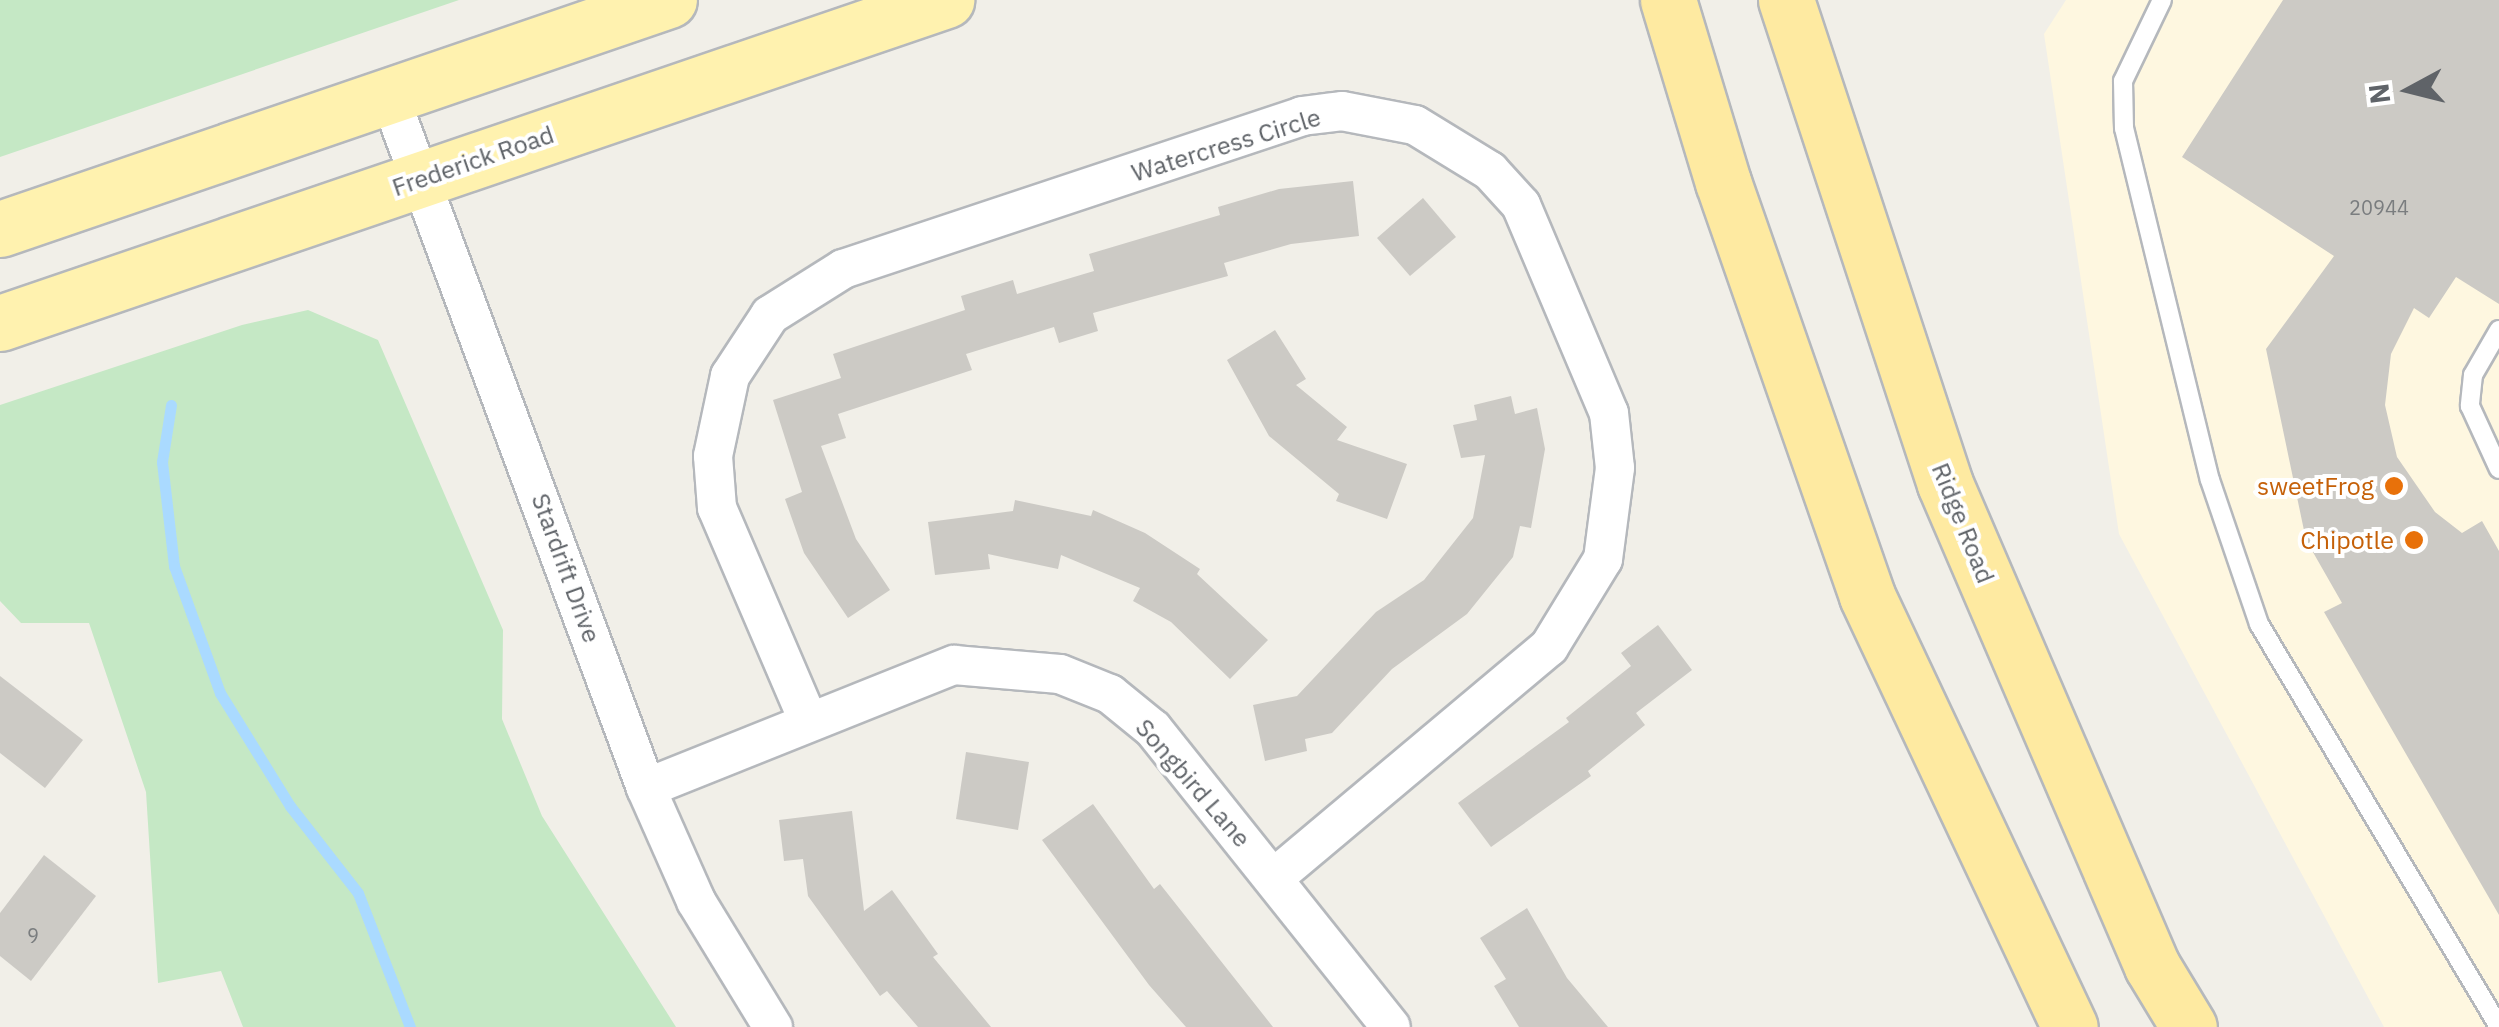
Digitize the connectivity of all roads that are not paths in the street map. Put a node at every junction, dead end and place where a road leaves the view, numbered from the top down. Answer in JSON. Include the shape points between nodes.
{"nodes":[{"id":1,"x":669,"y":0,"type":"edge"},
{"id":2,"x":946,"y":0,"type":"edge"},
{"id":3,"x":2162,"y":0,"type":"edge"},
{"id":4,"x":1667,"y":6,"type":"edge"},
{"id":5,"x":1795,"y":15,"type":"edge"},
{"id":6,"x":389,"y":95,"type":"junction"},
{"id":7,"x":419,"y":180,"type":"junction"},
{"id":8,"x":0,"y":229,"type":"edge"},
{"id":9,"x":0,"y":323,"type":"edge"},
{"id":10,"x":2499,"y":330,"type":"edge"},
{"id":11,"x":2499,"y":470,"type":"edge"},
{"id":12,"x":808,"y":720,"type":"junction"},
{"id":13,"x":646,"y":788,"type":"junction"},
{"id":14,"x":1274,"y":878,"type":"junction"},
{"id":15,"x":773,"y":1027,"type":"edge"},
{"id":16,"x":1391,"y":1027,"type":"edge"},
{"id":17,"x":2070,"y":1027,"type":"edge"},
{"id":18,"x":2189,"y":1027,"type":"edge"},
{"id":19,"x":2499,"y":1027,"type":"edge"}],
"edges":[{"from":1,"to":6,"type":"main road"},
{"from":2,"to":7,"type":"main road","name":"Frederick Road"},
{"from":3,"to":19,"type":"lane","via":[[2123,81],[2124,128],[2210,480],[2259,624]]},
{"from":4,"to":17,"type":"highway","via":[[1867,596]]},
{"from":5,"to":18,"type":"highway","name":"Ridge Road","via":[[1945,484],[2152,966]]},
{"from":6,"to":7,"type":"street","name":"Stardrift Drive"},
{"from":6,"to":8,"type":"main road"},
{"from":7,"to":9,"type":"main road","name":"Frederick Road"},
{"from":7,"to":13,"type":"street","name":"Stardrift Drive"},
{"from":10,"to":11,"type":"lane","via":[[2472,375],[2470,406]]},
{"from":12,"to":13,"type":"street","name":"Songbird Lane"},
{"from":12,"to":14,"type":"street","name":"Songbird Lane","via":[[954,665],[1060,674],[1110,694],[1152,730]]},
{"from":12,"to":14,"type":"street","name":"Watercress Circle","via":[[717,508],[713,456],[730,376],[770,316],[843,270],[1302,116],[1342,111],[1415,125],[1490,171],[1521,205],[1608,413],[1615,468],[1602,559],[1549,647]]},
{"from":13,"to":15,"type":"street","name":"Stardrift Drive","via":[[696,900]]},
{"from":14,"to":16,"type":"street","name":"Songbird Lane"}]}
